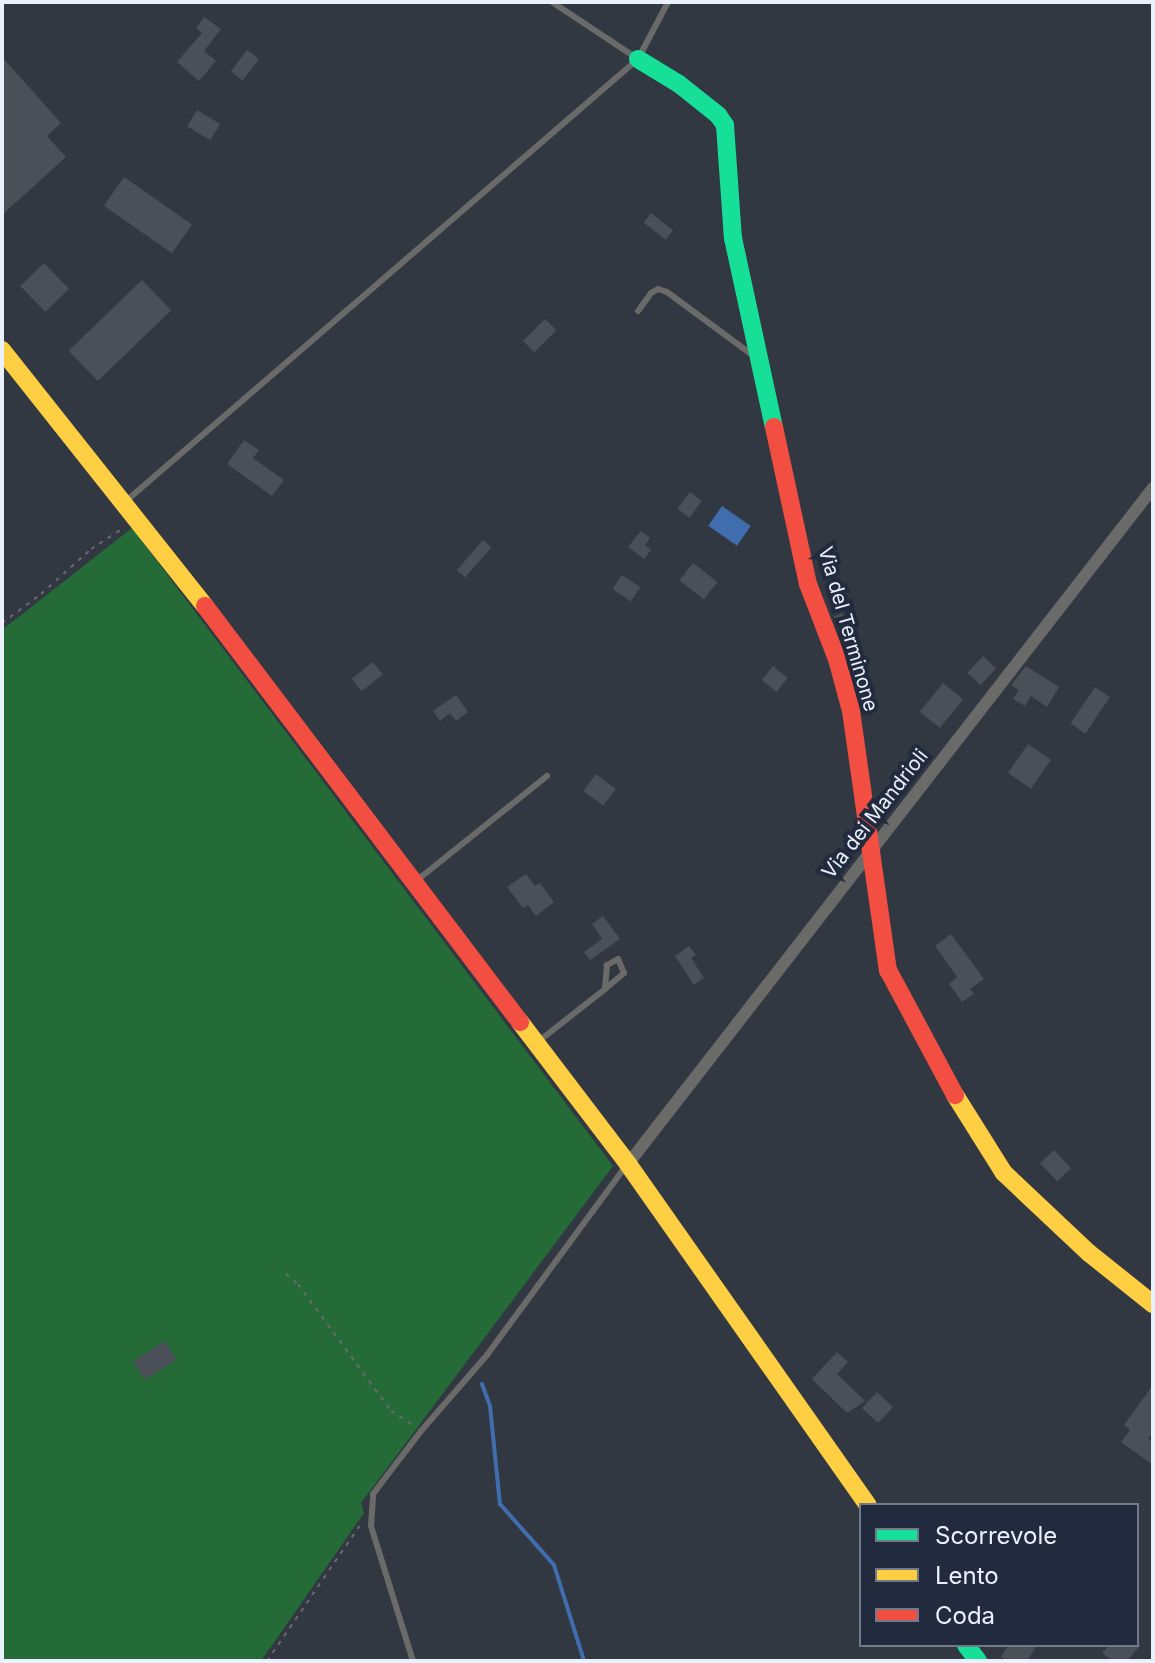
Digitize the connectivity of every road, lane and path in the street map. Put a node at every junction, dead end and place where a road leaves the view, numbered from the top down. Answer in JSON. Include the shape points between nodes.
{"nodes":[{"id":1,"x":552,"y":2,"type":"edge"},
{"id":2,"x":668,"y":2,"type":"edge"},
{"id":3,"x":638,"y":59,"type":"junction"},
{"id":4,"x":638,"y":311,"type":"dead end"},
{"id":5,"x":2,"y":350,"type":"edge"},
{"id":6,"x":751,"y":354,"type":"dead end"},
{"id":7,"x":1153,"y":488,"type":"edge"},
{"id":8,"x":125,"y":501,"type":"junction"},
{"id":9,"x":138,"y":518,"type":"junction"},
{"id":10,"x":2,"y":623,"type":"edge"},
{"id":11,"x":547,"y":776,"type":"dead end"},
{"id":12,"x":870,"y":853,"type":"junction"},
{"id":13,"x":413,"y":883,"type":"junction"},
{"id":14,"x":605,"y":989,"type":"junction"},
{"id":15,"x":536,"y":1043,"type":"junction"},
{"id":16,"x":628,"y":1164,"type":"junction"},
{"id":17,"x":286,"y":1274,"type":"dead end"},
{"id":18,"x":1153,"y":1304,"type":"edge"},
{"id":19,"x":421,"y":1431,"type":"junction"},
{"id":20,"x":867,"y":1503,"type":"edge"},
{"id":21,"x":372,"y":1508,"type":"junction"},
{"id":22,"x":267,"y":1661,"type":"edge"},
{"id":23,"x":413,"y":1661,"type":"edge"}],
"edges":[{"from":1,"to":3,"type":"lane"},
{"from":2,"to":3,"type":"lane"},
{"from":3,"to":8,"type":"lane"},
{"from":3,"to":12,"type":"main road","name":"Via del Terminone","via":[[679,84],[725,125],[736,250],[808,584],[851,711]]},
{"from":4,"to":6,"type":"lane","via":[[651,293],[667,292]]},
{"from":5,"to":8,"type":"main road"},
{"from":7,"to":12,"type":"street","name":"Via dei Mandrioli"},
{"from":8,"to":9,"type":"main road"},
{"from":9,"to":10,"type":"path","via":[[91,549]]},
{"from":9,"to":13,"type":"main road"},
{"from":11,"to":13,"type":"lane"},
{"from":12,"to":16,"type":"street","name":"Via dei Mandrioli"},
{"from":12,"to":18,"type":"main road","name":"Via del Terminone","via":[[888,970],[973,1129],[1004,1173],[1038,1208]]},
{"from":13,"to":15,"type":"main road"},
{"from":14,"to":14,"type":"lane","via":[[624,973],[618,959],[607,965]]},
{"from":14,"to":15,"type":"lane"},
{"from":15,"to":16,"type":"main road"},
{"from":16,"to":19,"type":"lane","via":[[477,1367]]},
{"from":16,"to":20,"type":"main road"},
{"from":17,"to":19,"type":"path","via":[[391,1411]]},
{"from":19,"to":21,"type":"lane","via":[[373,1494]]},
{"from":21,"to":22,"type":"path"},
{"from":21,"to":23,"type":"lane","via":[[371,1526]]}]}
